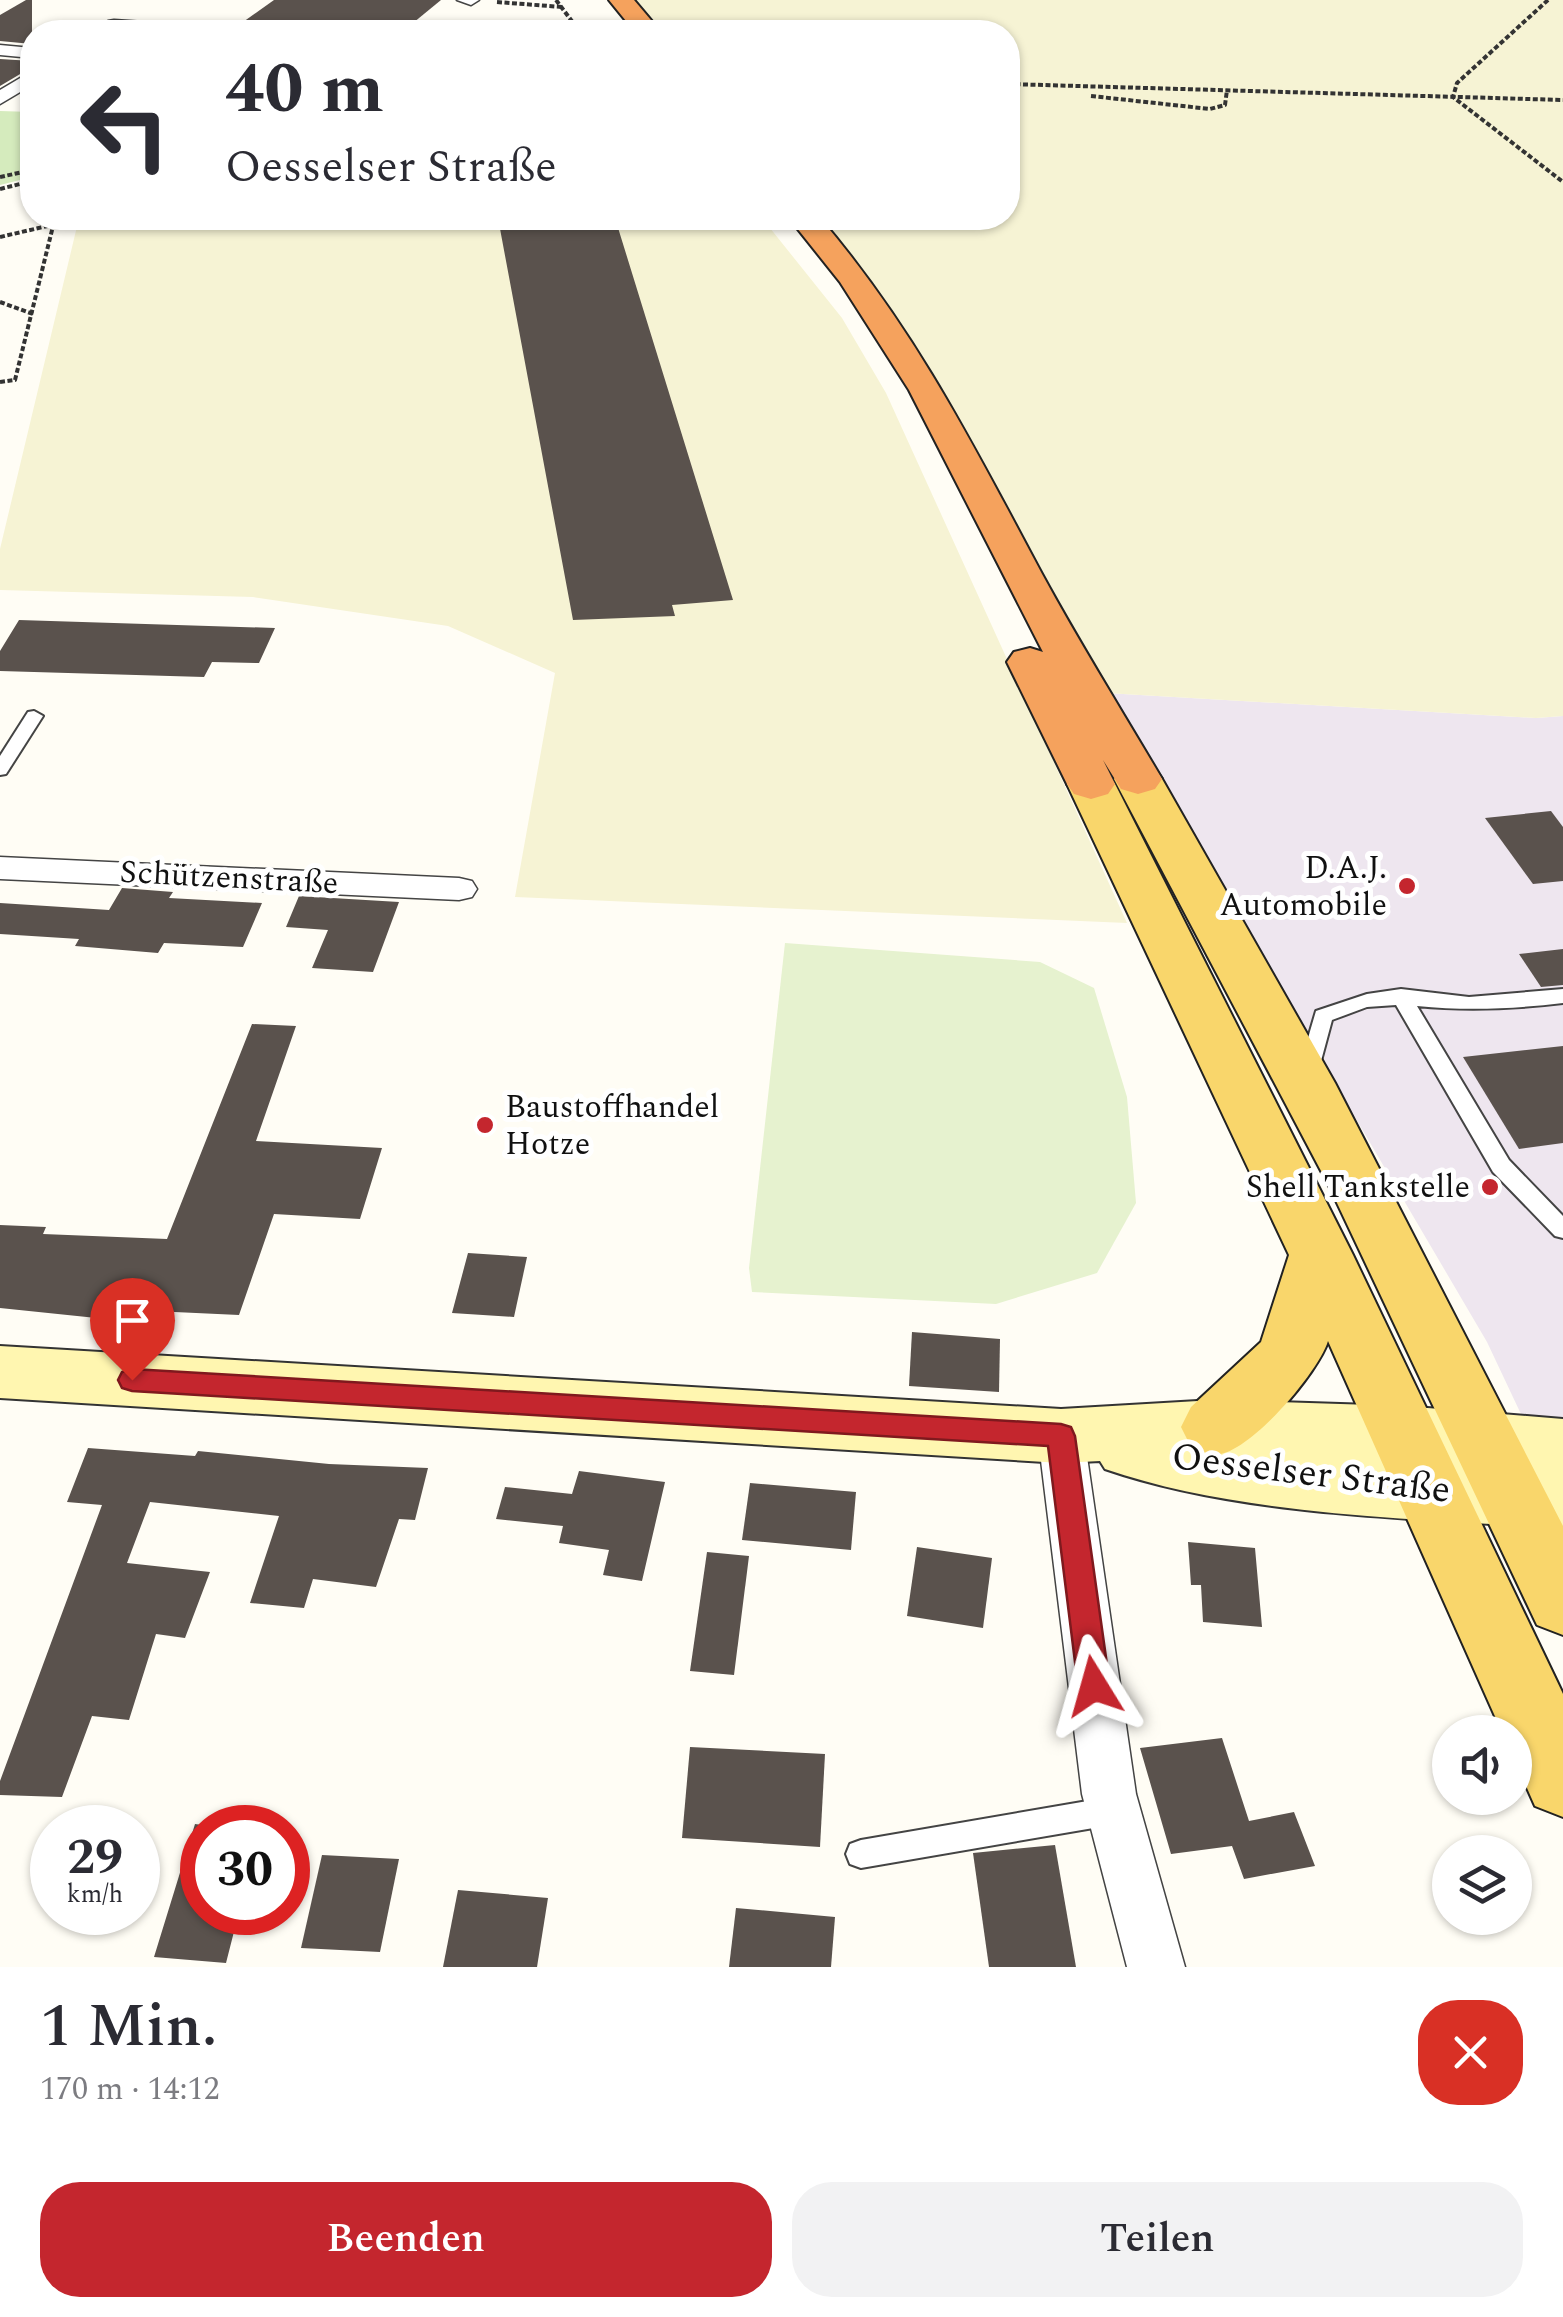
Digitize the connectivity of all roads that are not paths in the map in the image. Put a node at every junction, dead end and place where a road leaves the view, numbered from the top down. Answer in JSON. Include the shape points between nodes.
{"nodes":[{"id":1,"x":601,"y":0,"type":"edge"},
{"id":2,"x":620,"y":0,"type":"edge"},
{"id":3,"x":139,"y":8,"type":"dead end"},
{"id":4,"x":120,"y":20,"type":"edge"},
{"id":5,"x":618,"y":20,"type":"edge"},
{"id":6,"x":638,"y":20,"type":"edge"},
{"id":7,"x":789,"y":230,"type":"edge"},
{"id":8,"x":814,"y":230,"type":"edge"},
{"id":9,"x":34,"y":716,"type":"dead end"},
{"id":10,"x":0,"y":770,"type":"edge"},
{"id":11,"x":1114,"y":782,"type":"junction"},
{"id":12,"x":0,"y":868,"type":"edge"},
{"id":13,"x":459,"y":889,"type":"dead end"},
{"id":14,"x":1401,"y":996,"type":"junction"},
{"id":15,"x":1563,"y":996,"type":"edge"},
{"id":16,"x":1304,"y":1083,"type":"junction"},
{"id":17,"x":1563,"y":1230,"type":"edge"},
{"id":18,"x":1322,"y":1255,"type":"junction"},
{"id":19,"x":0,"y":1372,"type":"edge"},
{"id":20,"x":1215,"y":1427,"type":"junction"},
{"id":21,"x":1061,"y":1436,"type":"junction"},
{"id":22,"x":1563,"y":1446,"type":"edge"},
{"id":23,"x":1416,"y":1461,"type":"junction"},
{"id":24,"x":1520,"y":1478,"type":"edge"},
{"id":25,"x":1563,"y":1602,"type":"edge"},
{"id":26,"x":1563,"y":1779,"type":"edge"},
{"id":27,"x":1113,"y":1811,"type":"junction"},
{"id":28,"x":861,"y":1854,"type":"dead end"},
{"id":29,"x":1156,"y":1967,"type":"edge"}],
"edges":[{"from":1,"to":5,"type":"highway"},
{"from":2,"to":6,"type":"highway"},
{"from":3,"to":4,"type":"street"},
{"from":7,"to":11,"type":"highway","via":[[900,392]]},
{"from":8,"to":11,"type":"highway","via":[[926,390],[1023,578]]},
{"from":9,"to":10,"type":"lane"},
{"from":11,"to":16,"type":"main road","via":[[1222,924]]},
{"from":11,"to":18,"type":"main road"},
{"from":12,"to":13,"type":"street","name":"Schützenstraße"},
{"from":14,"to":15,"type":"lane","via":[[1490,1004]]},
{"from":14,"to":16,"type":"lane","via":[[1354,1000],[1323,1016]]},
{"from":14,"to":17,"type":"lane","via":[[1501,1166]]},
{"from":16,"to":24,"type":"main road"},
{"from":18,"to":20,"type":"main road","via":[[1290,1356]]},
{"from":18,"to":23,"type":"main road"},
{"from":19,"to":21,"type":"street","name":"Oesselser Straße"},
{"from":20,"to":21,"type":"street","name":"Oesselser Straße"},
{"from":20,"to":23,"type":"street","name":"Oesselser Straße"},
{"from":21,"to":23,"type":"street","name":"Oesselser Straße","via":[[1305,1482]]},
{"from":21,"to":27,"type":"street"},
{"from":22,"to":24,"type":"street","name":"Oesselser Straße"},
{"from":23,"to":24,"type":"street","name":"Oesselser Straße"},
{"from":23,"to":26,"type":"main road"},
{"from":24,"to":25,"type":"main road"},
{"from":27,"to":28,"type":"lane"},
{"from":27,"to":29,"type":"street"}]}
